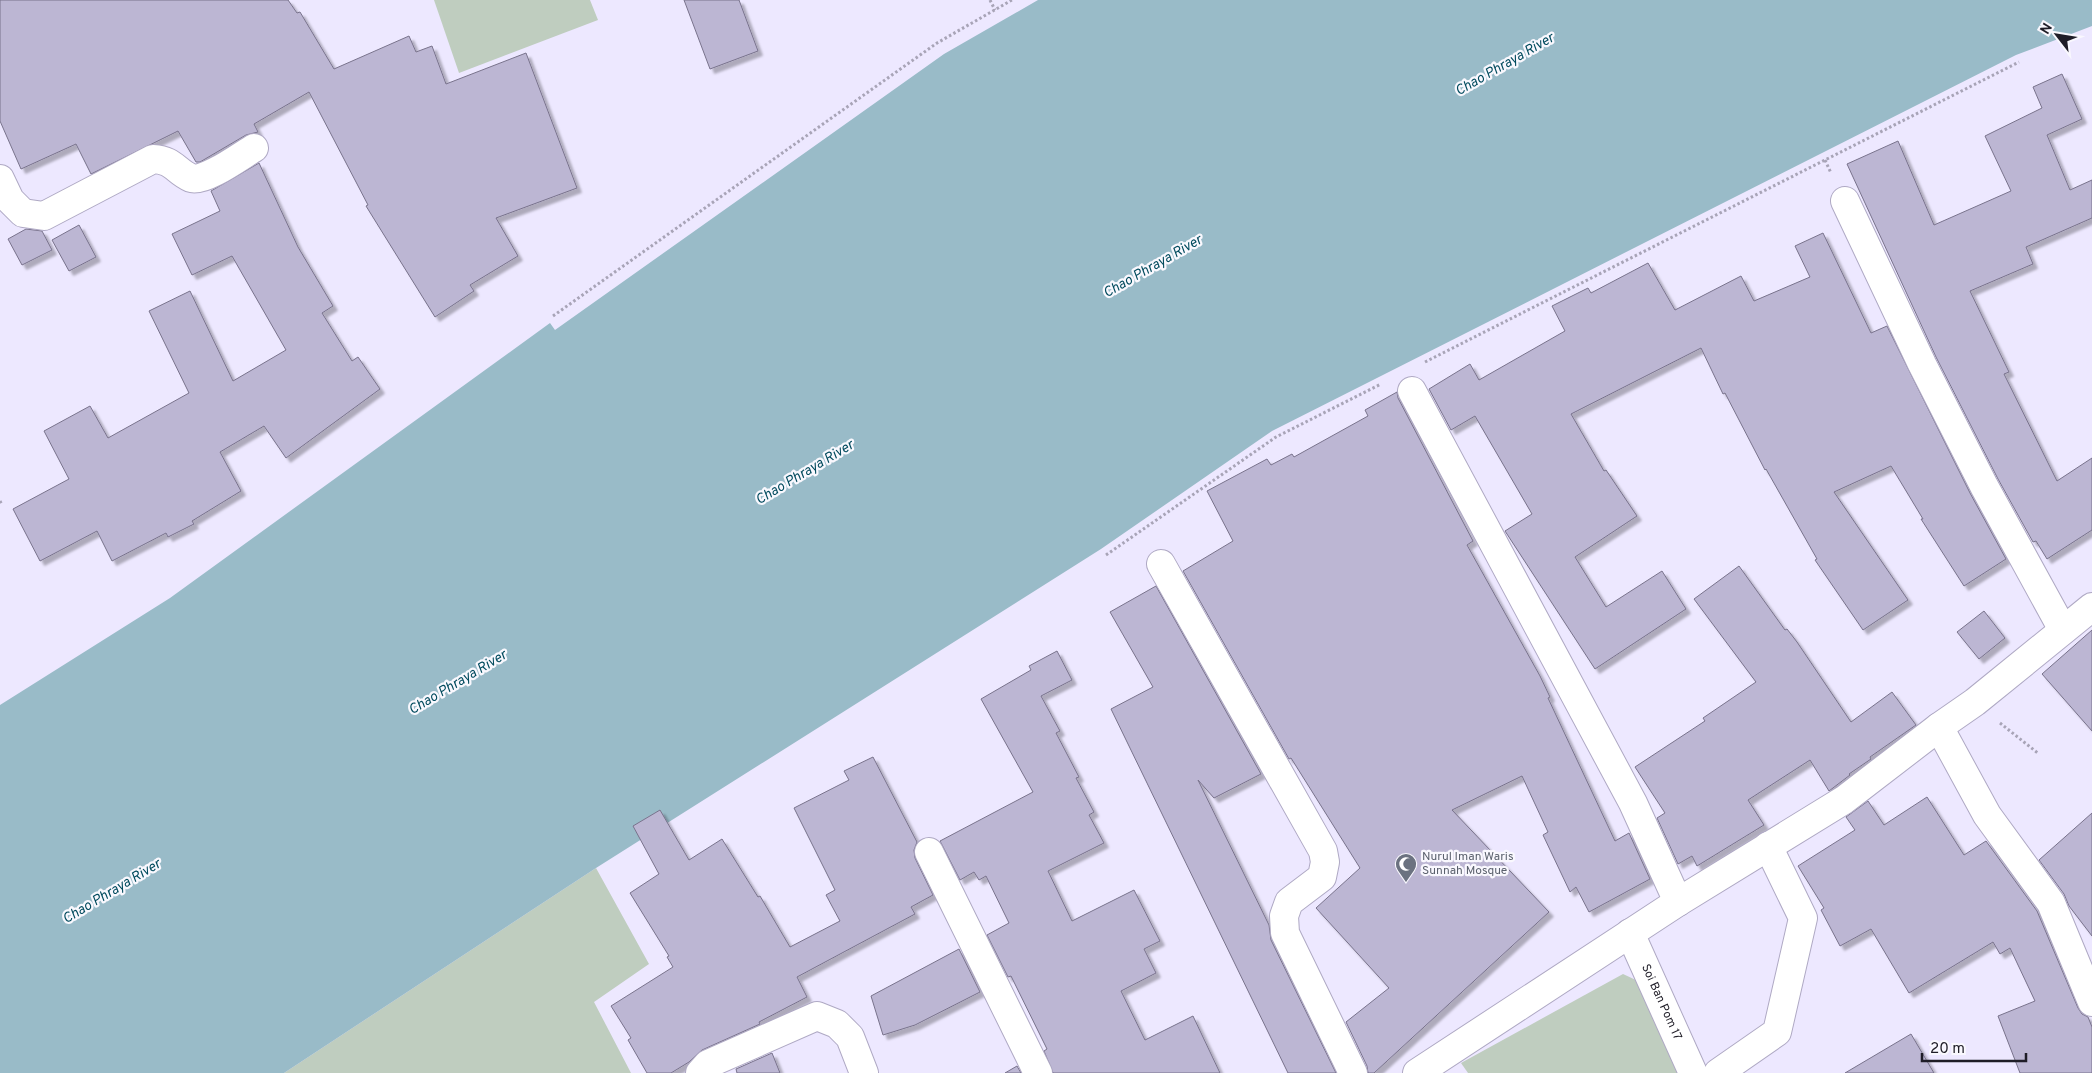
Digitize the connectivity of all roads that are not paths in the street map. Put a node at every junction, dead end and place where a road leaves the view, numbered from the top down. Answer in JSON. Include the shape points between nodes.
{"nodes":[{"id":1,"x":254,"y":148,"type":"dead end"},
{"id":2,"x":0,"y":179,"type":"edge"},
{"id":3,"x":1845,"y":201,"type":"dead end"},
{"id":4,"x":1412,"y":391,"type":"dead end"},
{"id":5,"x":1161,"y":564,"type":"dead end"},
{"id":6,"x":2092,"y":607,"type":"edge"},
{"id":7,"x":2063,"y":630,"type":"junction"},
{"id":8,"x":1939,"y":727,"type":"junction"},
{"id":9,"x":1768,"y":846,"type":"junction"},
{"id":10,"x":929,"y":852,"type":"dead end"},
{"id":11,"x":1678,"y":902,"type":"junction"},
{"id":12,"x":1630,"y":934,"type":"junction"},
{"id":13,"x":2092,"y":1002,"type":"edge"},
{"id":14,"x":700,"y":1073,"type":"edge"},
{"id":15,"x":864,"y":1073,"type":"edge"},
{"id":16,"x":1038,"y":1073,"type":"edge"},
{"id":17,"x":1353,"y":1073,"type":"edge"},
{"id":18,"x":1417,"y":1073,"type":"edge"},
{"id":19,"x":1693,"y":1073,"type":"edge"},
{"id":20,"x":1718,"y":1073,"type":"edge"}],
"edges":[{"from":1,"to":2,"type":"street","via":[[203,178],[192,178],[164,159],[153,159],[44,216],[23,213],[10,200]]},
{"from":3,"to":7,"type":"street","via":[[1922,364]]},
{"from":4,"to":11,"type":"street","via":[[1633,803]]},
{"from":5,"to":17,"type":"street","via":[[1323,851],[1322,877],[1289,902],[1284,916],[1285,933]]},
{"from":6,"to":7,"type":"street"},
{"from":7,"to":8,"type":"street"},
{"from":8,"to":9,"type":"street","via":[[1844,800]]},
{"from":8,"to":13,"type":"street","via":[[1987,815],[2051,903]]},
{"from":9,"to":11,"type":"street"},
{"from":9,"to":20,"type":"street","via":[[1803,918],[1777,1032]]},
{"from":10,"to":16,"type":"street"},
{"from":11,"to":12,"type":"street"},
{"from":12,"to":18,"type":"street"},
{"from":12,"to":19,"type":"street","name":"Soi Ban Pom 17"},
{"from":14,"to":15,"type":"street","via":[[708,1064],[817,1016],[837,1024],[850,1037]]}]}
